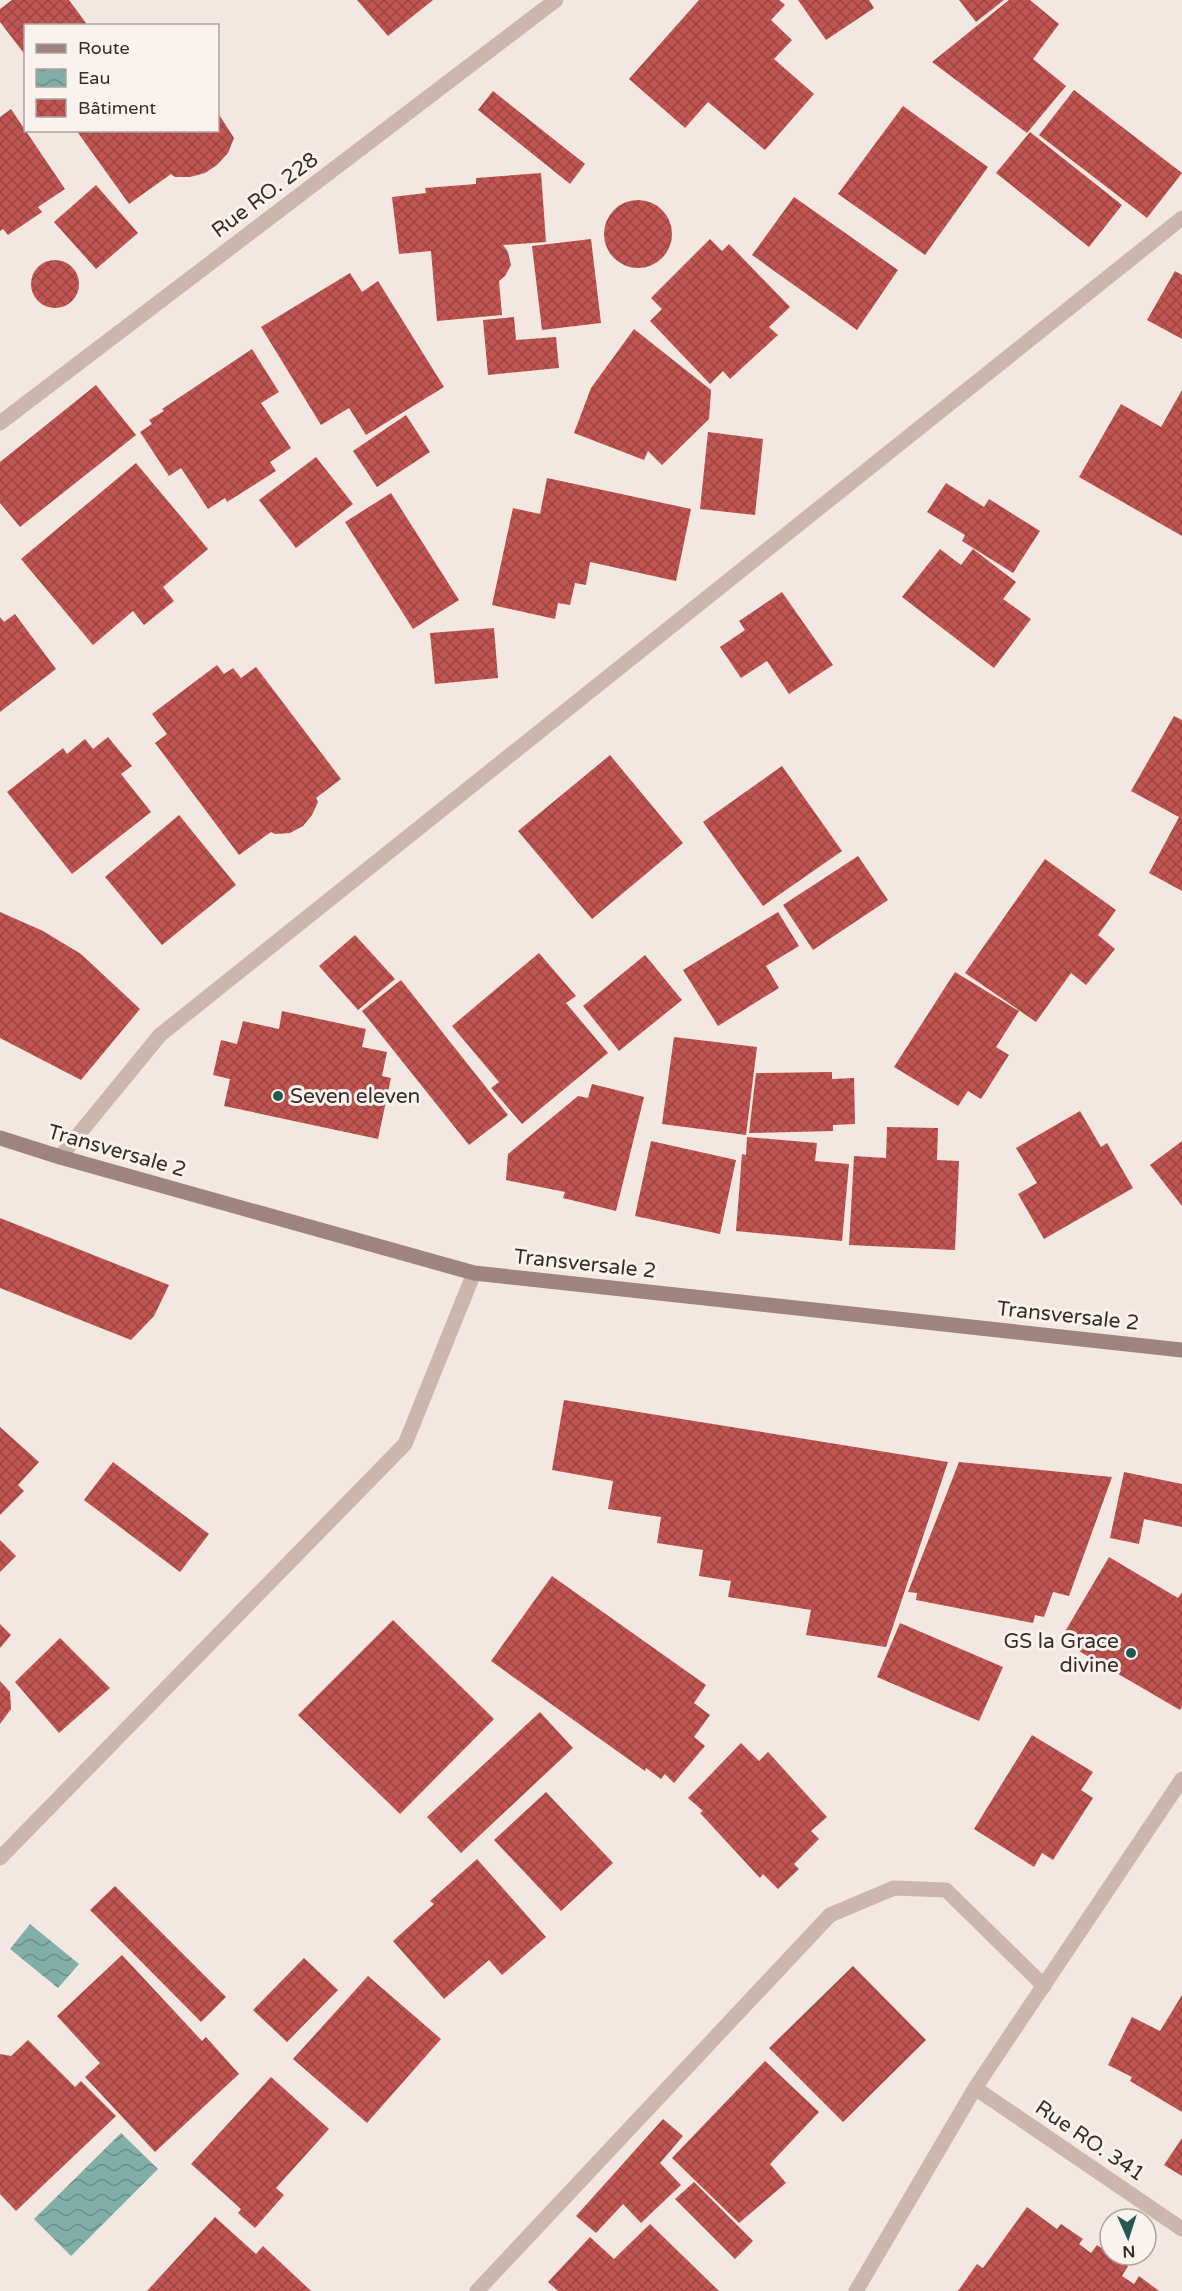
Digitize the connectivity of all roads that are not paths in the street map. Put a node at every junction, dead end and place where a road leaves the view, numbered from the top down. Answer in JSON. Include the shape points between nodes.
{"nodes":[{"id":1,"x":556,"y":0,"type":"edge"},
{"id":2,"x":1182,"y":218,"type":"edge"},
{"id":3,"x":0,"y":423,"type":"edge"},
{"id":4,"x":0,"y":1138,"type":"edge"},
{"id":5,"x":60,"y":1157,"type":"junction"},
{"id":6,"x":474,"y":1273,"type":"junction"},
{"id":7,"x":1182,"y":1350,"type":"edge"},
{"id":8,"x":1182,"y":1779,"type":"edge"},
{"id":9,"x":0,"y":1858,"type":"edge"},
{"id":10,"x":1044,"y":1986,"type":"junction"},
{"id":11,"x":975,"y":2088,"type":"junction"},
{"id":12,"x":1182,"y":2229,"type":"edge"},
{"id":13,"x":477,"y":2291,"type":"edge"},
{"id":14,"x":856,"y":2291,"type":"edge"}],
"edges":[{"from":1,"to":3,"type":"street","name":"Rue RO. 228"},
{"from":2,"to":5,"type":"street","via":[[160,1035]]},
{"from":4,"to":5,"type":"main road","name":"Transversale 2"},
{"from":5,"to":6,"type":"main road","name":"Transversale 2"},
{"from":6,"to":7,"type":"main road","name":"Transversale 2"},
{"from":6,"to":9,"type":"street","via":[[405,1444]]},
{"from":8,"to":10,"type":"street"},
{"from":10,"to":11,"type":"street"},
{"from":10,"to":13,"type":"street","via":[[946,1890],[894,1888],[830,1915]]},
{"from":11,"to":12,"type":"street","name":"Rue RO. 341"},
{"from":11,"to":14,"type":"street"}]}
